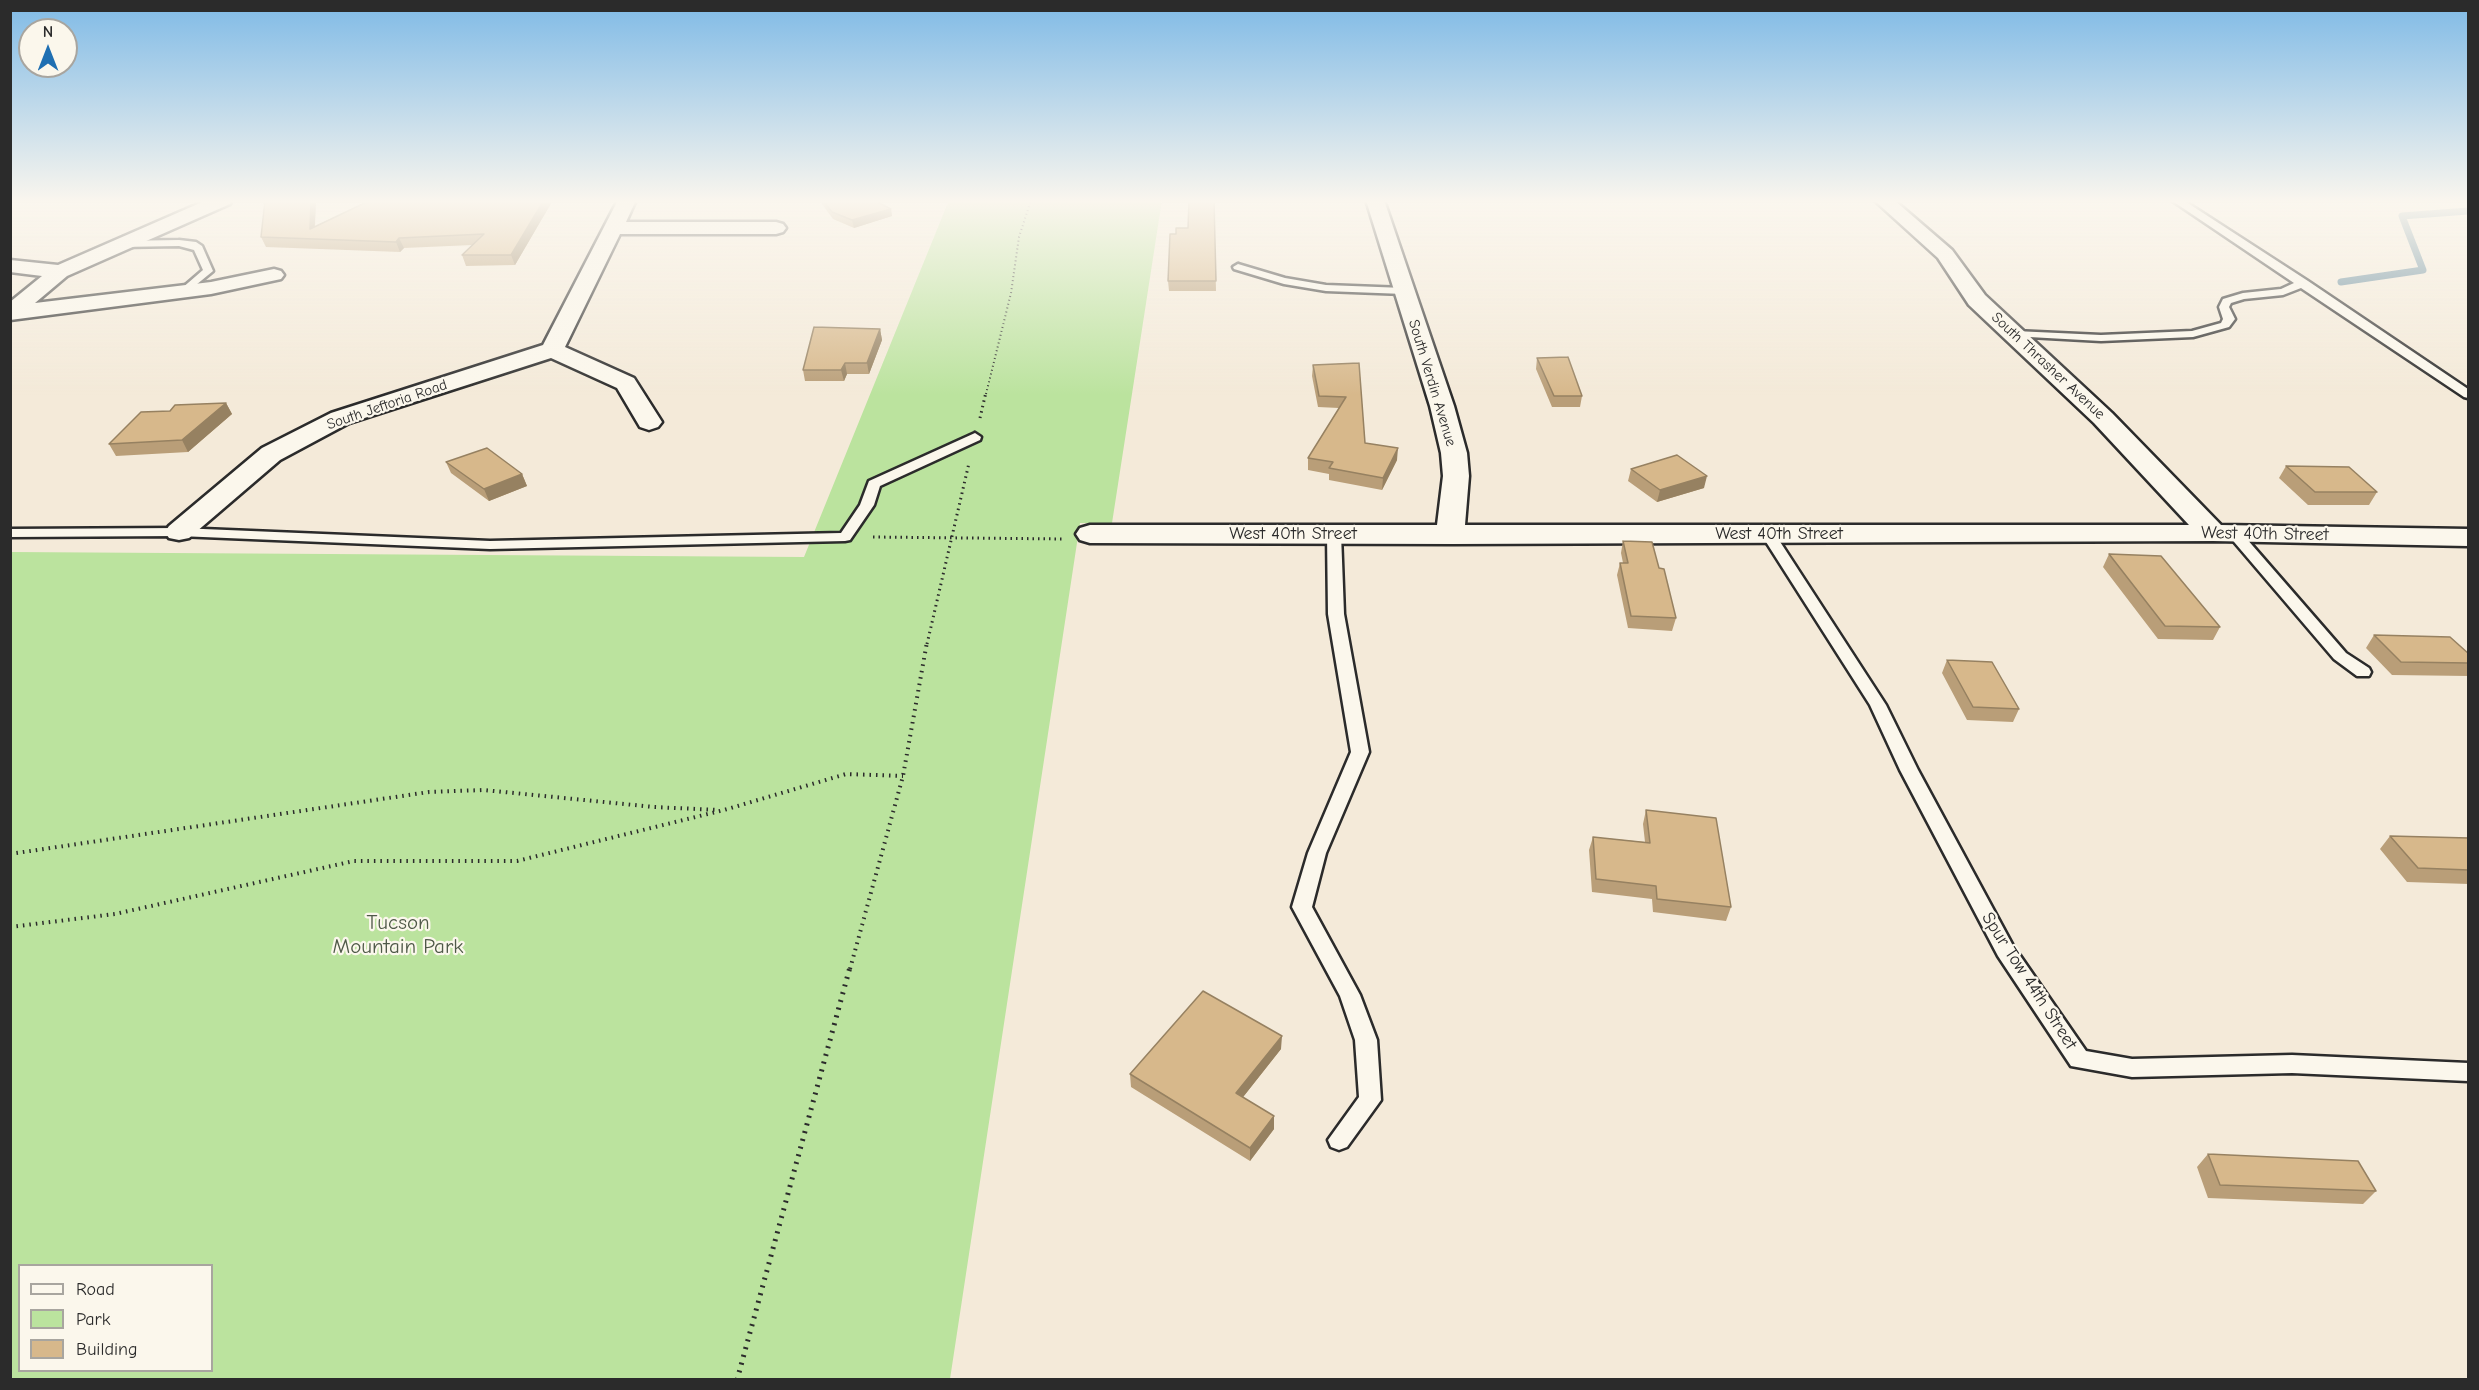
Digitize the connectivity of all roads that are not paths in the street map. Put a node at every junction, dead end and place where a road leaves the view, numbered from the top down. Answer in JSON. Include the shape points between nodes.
{"nodes":[{"id":1,"x":75,"y":265,"type":"edge"},
{"id":2,"x":205,"y":265,"type":"edge"},
{"id":3,"x":594,"y":265,"type":"edge"},
{"id":4,"x":1396,"y":265,"type":"edge"},
{"id":5,"x":1953,"y":265,"type":"edge"},
{"id":6,"x":2276,"y":265,"type":"edge"},
{"id":7,"x":10,"y":266,"type":"edge"},
{"id":8,"x":1238,"y":267,"type":"dead end"},
{"id":9,"x":60,"y":272,"type":"junction"},
{"id":10,"x":274,"y":276,"type":"dead end"},
{"id":11,"x":2304,"y":283,"type":"junction"},
{"id":12,"x":185,"y":291,"type":"junction"},
{"id":13,"x":1404,"y":291,"type":"junction"},
{"id":14,"x":10,"y":313,"type":"edge"},
{"id":15,"x":2015,"y":334,"type":"junction"},
{"id":16,"x":552,"y":350,"type":"junction"},
{"id":17,"x":2469,"y":394,"type":"edge"},
{"id":18,"x":649,"y":422,"type":"dead end"},
{"id":19,"x":975,"y":437,"type":"road end"},
{"id":20,"x":179,"y":532,"type":"junction"},
{"id":21,"x":10,"y":533,"type":"edge"},
{"id":22,"x":2224,"y":533,"type":"junction"},
{"id":23,"x":1090,"y":534,"type":"road end"},
{"id":24,"x":1334,"y":534,"type":"junction"},
{"id":25,"x":1768,"y":534,"type":"junction"},
{"id":26,"x":1453,"y":535,"type":"junction"},
{"id":27,"x":2469,"y":538,"type":"edge"},
{"id":28,"x":2363,"y":672,"type":"dead end"},
{"id":29,"x":2469,"y":1072,"type":"edge"},
{"id":30,"x":1339,"y":1140,"type":"dead end"}],
"edges":[{"from":1,"to":9,"type":"street"},
{"from":2,"to":12,"type":"lane","via":[[208,271]]},
{"from":3,"to":16,"type":"street"},
{"from":4,"to":13,"type":"street","name":"South Verdin Avenue"},
{"from":5,"to":15,"type":"street","name":"South Thrasher Avenue","via":[[1977,300]]},
{"from":6,"to":11,"type":"lane"},
{"from":7,"to":9,"type":"street"},
{"from":8,"to":13,"type":"lane","via":[[1326,288]]},
{"from":9,"to":14,"type":"street"},
{"from":10,"to":12,"type":"street"},
{"from":11,"to":15,"type":"lane","via":[[2283,292],[2227,301],[2224,307],[2229,319],[2224,325],[2193,334],[2101,338]]},
{"from":11,"to":17,"type":"lane"},
{"from":12,"to":14,"type":"street"},
{"from":13,"to":26,"type":"street","name":"South Verdin Avenue","via":[[1454,453]]},
{"from":15,"to":22,"type":"street","name":"South Thrasher Avenue"},
{"from":16,"to":18,"type":"street","via":[[626,383]]},
{"from":16,"to":20,"type":"street","name":"South Jeftoria Road","via":[[340,418],[271,454]]},
{"from":19,"to":20,"type":"lane","via":[[874,484],[867,505],[845,537],[490,545]]},
{"from":20,"to":21,"type":"lane"},
{"from":22,"to":25,"type":"street","name":"West 40th Street"},
{"from":22,"to":27,"type":"street","name":"West 40th Street"},
{"from":22,"to":28,"type":"lane","via":[[2340,656]]},
{"from":23,"to":24,"type":"street","name":"West 40th Street"},
{"from":24,"to":26,"type":"street","name":"West 40th Street"},
{"from":24,"to":30,"type":"lane","via":[[1336,614],[1360,753],[1317,853],[1302,907],[1350,995],[1366,1040],[1370,1100]]},
{"from":25,"to":26,"type":"street","name":"West 40th Street"},
{"from":25,"to":29,"type":"lane","name":"Spur Tow 44th Street","via":[[1878,705],[2006,950],[2079,1059],[2132,1068],[2292,1064]]}]}
